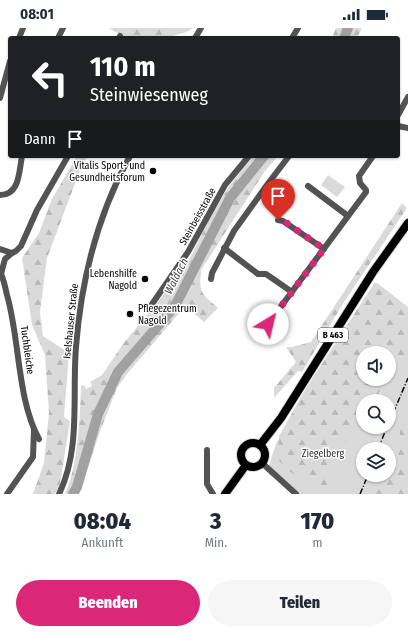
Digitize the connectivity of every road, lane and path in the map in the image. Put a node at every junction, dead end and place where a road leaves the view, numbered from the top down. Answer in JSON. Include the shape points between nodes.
{"nodes":[{"id":1,"x":8,"y":68,"type":"edge"},
{"id":2,"x":408,"y":97,"type":"edge"},
{"id":3,"x":0,"y":98,"type":"edge"},
{"id":4,"x":400,"y":111,"type":"edge"},
{"id":5,"x":22,"y":158,"type":"edge"},
{"id":6,"x":67,"y":158,"type":"edge"},
{"id":7,"x":129,"y":158,"type":"edge"},
{"id":8,"x":247,"y":158,"type":"edge"},
{"id":9,"x":287,"y":158,"type":"edge"},
{"id":10,"x":372,"y":158,"type":"edge"},
{"id":11,"x":308,"y":186,"type":"dead end"},
{"id":12,"x":0,"y":195,"type":"edge"},
{"id":13,"x":348,"y":216,"type":"junction"},
{"id":14,"x":278,"y":220,"type":"dead end"},
{"id":15,"x":408,"y":223,"type":"edge"},
{"id":16,"x":224,"y":248,"type":"junction"},
{"id":17,"x":324,"y":249,"type":"junction"},
{"id":18,"x":0,"y":250,"type":"edge"},
{"id":19,"x":12,"y":252,"type":"junction"},
{"id":20,"x":1,"y":273,"type":"edge"},
{"id":21,"x":211,"y":279,"type":"dead end"},
{"id":22,"x":292,"y":292,"type":"junction"},
{"id":23,"x":150,"y":307,"type":"dead end"},
{"id":24,"x":268,"y":324,"type":"dead end"},
{"id":25,"x":34,"y":430,"type":"junction"},
{"id":26,"x":40,"y":439,"type":"dead end"},
{"id":27,"x":260,"y":445,"type":"junction"},
{"id":28,"x":207,"y":450,"type":"dead end"},
{"id":29,"x":262,"y":463,"type":"junction"},
{"id":30,"x":246,"y":465,"type":"junction"},
{"id":31,"x":7,"y":494,"type":"edge"},
{"id":32,"x":59,"y":494,"type":"edge"},
{"id":33,"x":213,"y":494,"type":"edge"},
{"id":34,"x":225,"y":494,"type":"edge"},
{"id":35,"x":296,"y":494,"type":"edge"}],
"edges":[{"from":1,"to":3,"type":"street"},
{"from":2,"to":4,"type":"street"},
{"from":5,"to":12,"type":"street","via":[[15,189]]},
{"from":6,"to":19,"type":"street","name":"Tuchbleiche","via":[[37,210],[21,246]]},
{"from":7,"to":32,"type":"street","name":"Iselshauser Straße","via":[[115,184],[85,278],[76,347],[72,444]]},
{"from":8,"to":23,"type":"street","name":"Steinbeisstraße","via":[[225,185],[188,252]]},
{"from":9,"to":16,"type":"street","via":[[246,213]]},
{"from":10,"to":13,"type":"street","via":[[359,176],[366,192]]},
{"from":11,"to":13,"type":"street"},
{"from":13,"to":17,"type":"street"},
{"from":14,"to":17,"type":"street","via":[[284,221]]},
{"from":15,"to":27,"type":"main road","number":"B 463","via":[[373,272],[294,399]]},
{"from":16,"to":21,"type":"street"},
{"from":16,"to":22,"type":"street","via":[[258,274],[266,274]]},
{"from":17,"to":22,"type":"street"},
{"from":18,"to":19,"type":"street"},
{"from":19,"to":20,"type":"street","name":"Tuchbleiche","via":[[5,259]]},
{"from":20,"to":25,"type":"street","name":"Tuchbleiche","via":[[14,324],[24,391]]},
{"from":22,"to":24,"type":"street"},
{"from":25,"to":26,"type":"street","name":"Tuchbleiche"},
{"from":25,"to":31,"type":"street","name":"Tuchbleiche","via":[[33,457]]},
{"from":27,"to":29,"type":"main road","via":[[265,455]]},
{"from":27,"to":30,"type":"main road","via":[[252,442],[242,448],[240,455]]},
{"from":28,"to":33,"type":"street","via":[[207,484]]},
{"from":29,"to":30,"type":"main road","via":[[256,467]]},
{"from":29,"to":35,"type":"street"},
{"from":30,"to":34,"type":"main road"}]}
